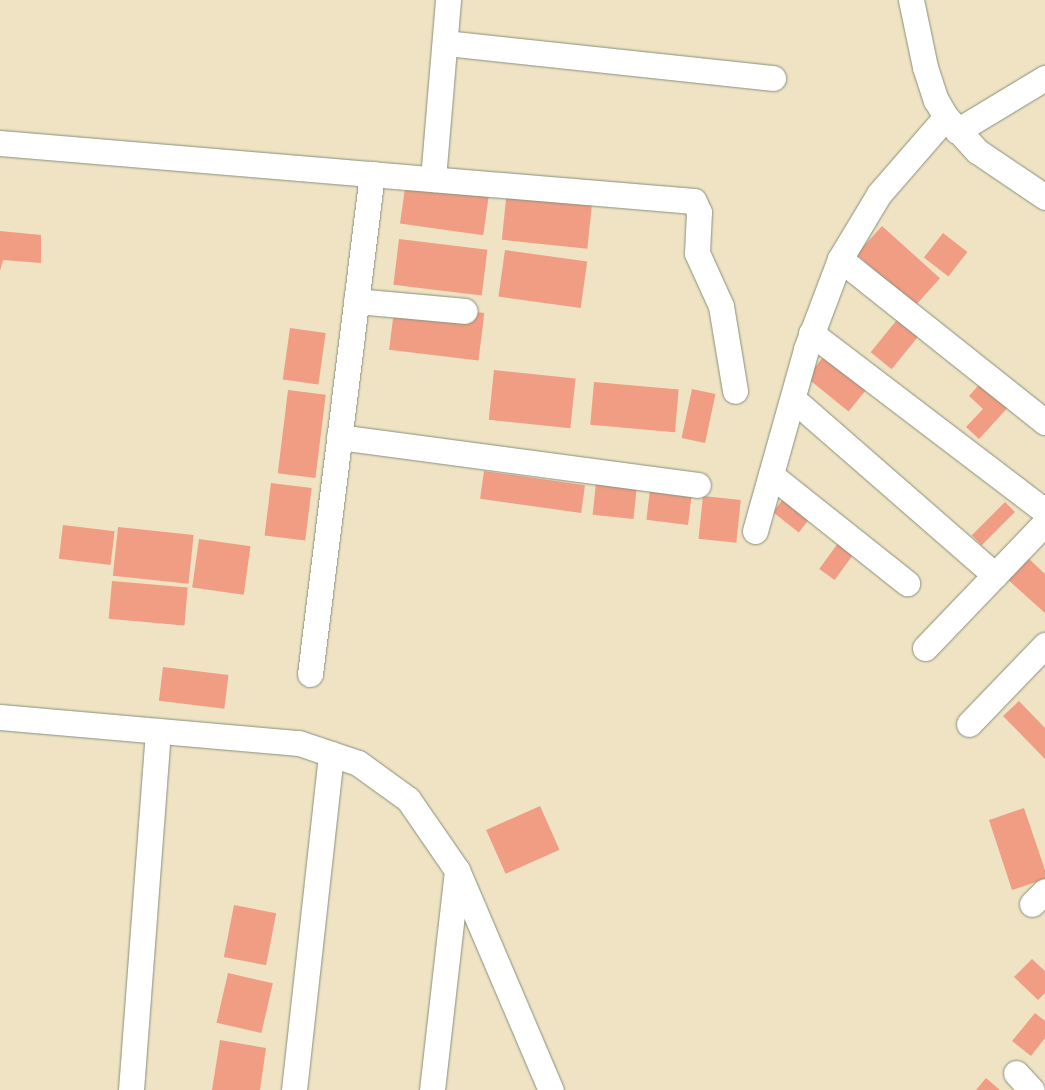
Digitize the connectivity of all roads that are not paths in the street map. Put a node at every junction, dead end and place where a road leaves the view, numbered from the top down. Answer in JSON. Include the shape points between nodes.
{"nodes":[{"id":1,"x":448,"y":0,"type":"edge"},
{"id":2,"x":911,"y":0,"type":"edge"},
{"id":3,"x":444,"y":43,"type":"junction"},
{"id":4,"x":773,"y":78,"type":"dead end"},
{"id":5,"x":1045,"y":78,"type":"edge"},
{"id":6,"x":952,"y":124,"type":"junction"},
{"id":7,"x":0,"y":143,"type":"edge"},
{"id":8,"x":372,"y":174,"type":"junction"},
{"id":9,"x":433,"y":179,"type":"junction"},
{"id":10,"x":1045,"y":197,"type":"edge"},
{"id":11,"x":840,"y":259,"type":"junction"},
{"id":12,"x":356,"y":301,"type":"junction"},
{"id":13,"x":465,"y":311,"type":"dead end"},
{"id":14,"x":811,"y":333,"type":"junction"},
{"id":15,"x":735,"y":391,"type":"dead end"},
{"id":16,"x":793,"y":399,"type":"junction"},
{"id":17,"x":1045,"y":422,"type":"edge"},
{"id":18,"x":339,"y":437,"type":"junction"},
{"id":19,"x":771,"y":476,"type":"junction"},
{"id":20,"x":698,"y":485,"type":"dead end"},
{"id":21,"x":1045,"y":511,"type":"edge"},
{"id":22,"x":1045,"y":523,"type":"edge"},
{"id":23,"x":755,"y":531,"type":"dead end"},
{"id":24,"x":995,"y":575,"type":"junction"},
{"id":25,"x":907,"y":583,"type":"dead end"},
{"id":26,"x":1045,"y":644,"type":"edge"},
{"id":27,"x":925,"y":648,"type":"dead end"},
{"id":28,"x":310,"y":674,"type":"dead end"},
{"id":29,"x":0,"y":718,"type":"edge"},
{"id":30,"x":969,"y":724,"type":"dead end"},
{"id":31,"x":158,"y":731,"type":"junction"},
{"id":32,"x":331,"y":754,"type":"junction"},
{"id":33,"x":457,"y":870,"type":"junction"},
{"id":34,"x":131,"y":1090,"type":"edge"},
{"id":35,"x":294,"y":1090,"type":"edge"},
{"id":36,"x":432,"y":1090,"type":"edge"},
{"id":37,"x":551,"y":1090,"type":"edge"}],
"edges":[{"from":1,"to":3,"type":"street"},
{"from":2,"to":6,"type":"street","via":[[925,67],[936,100]]},
{"from":3,"to":4,"type":"street"},
{"from":3,"to":9,"type":"street"},
{"from":5,"to":6,"type":"street"},
{"from":6,"to":10,"type":"street","via":[[977,151]]},
{"from":6,"to":11,"type":"street","via":[[879,194]]},
{"from":7,"to":8,"type":"street"},
{"from":8,"to":9,"type":"street"},
{"from":8,"to":12,"type":"street"},
{"from":9,"to":15,"type":"street","via":[[694,201],[699,212],[697,252],[721,306]]},
{"from":11,"to":14,"type":"street"},
{"from":11,"to":17,"type":"street"},
{"from":12,"to":13,"type":"street"},
{"from":12,"to":18,"type":"street"},
{"from":14,"to":16,"type":"street"},
{"from":14,"to":21,"type":"street"},
{"from":16,"to":19,"type":"street"},
{"from":16,"to":24,"type":"street"},
{"from":18,"to":20,"type":"street"},
{"from":18,"to":28,"type":"street"},
{"from":19,"to":23,"type":"street"},
{"from":19,"to":25,"type":"street"},
{"from":22,"to":24,"type":"street"},
{"from":24,"to":27,"type":"street"},
{"from":26,"to":30,"type":"street"},
{"from":29,"to":31,"type":"street"},
{"from":31,"to":32,"type":"street","via":[[299,743]]},
{"from":31,"to":34,"type":"street"},
{"from":32,"to":33,"type":"street","via":[[358,763],[408,799]]},
{"from":32,"to":35,"type":"street"},
{"from":33,"to":36,"type":"street"},
{"from":33,"to":37,"type":"street"}]}
